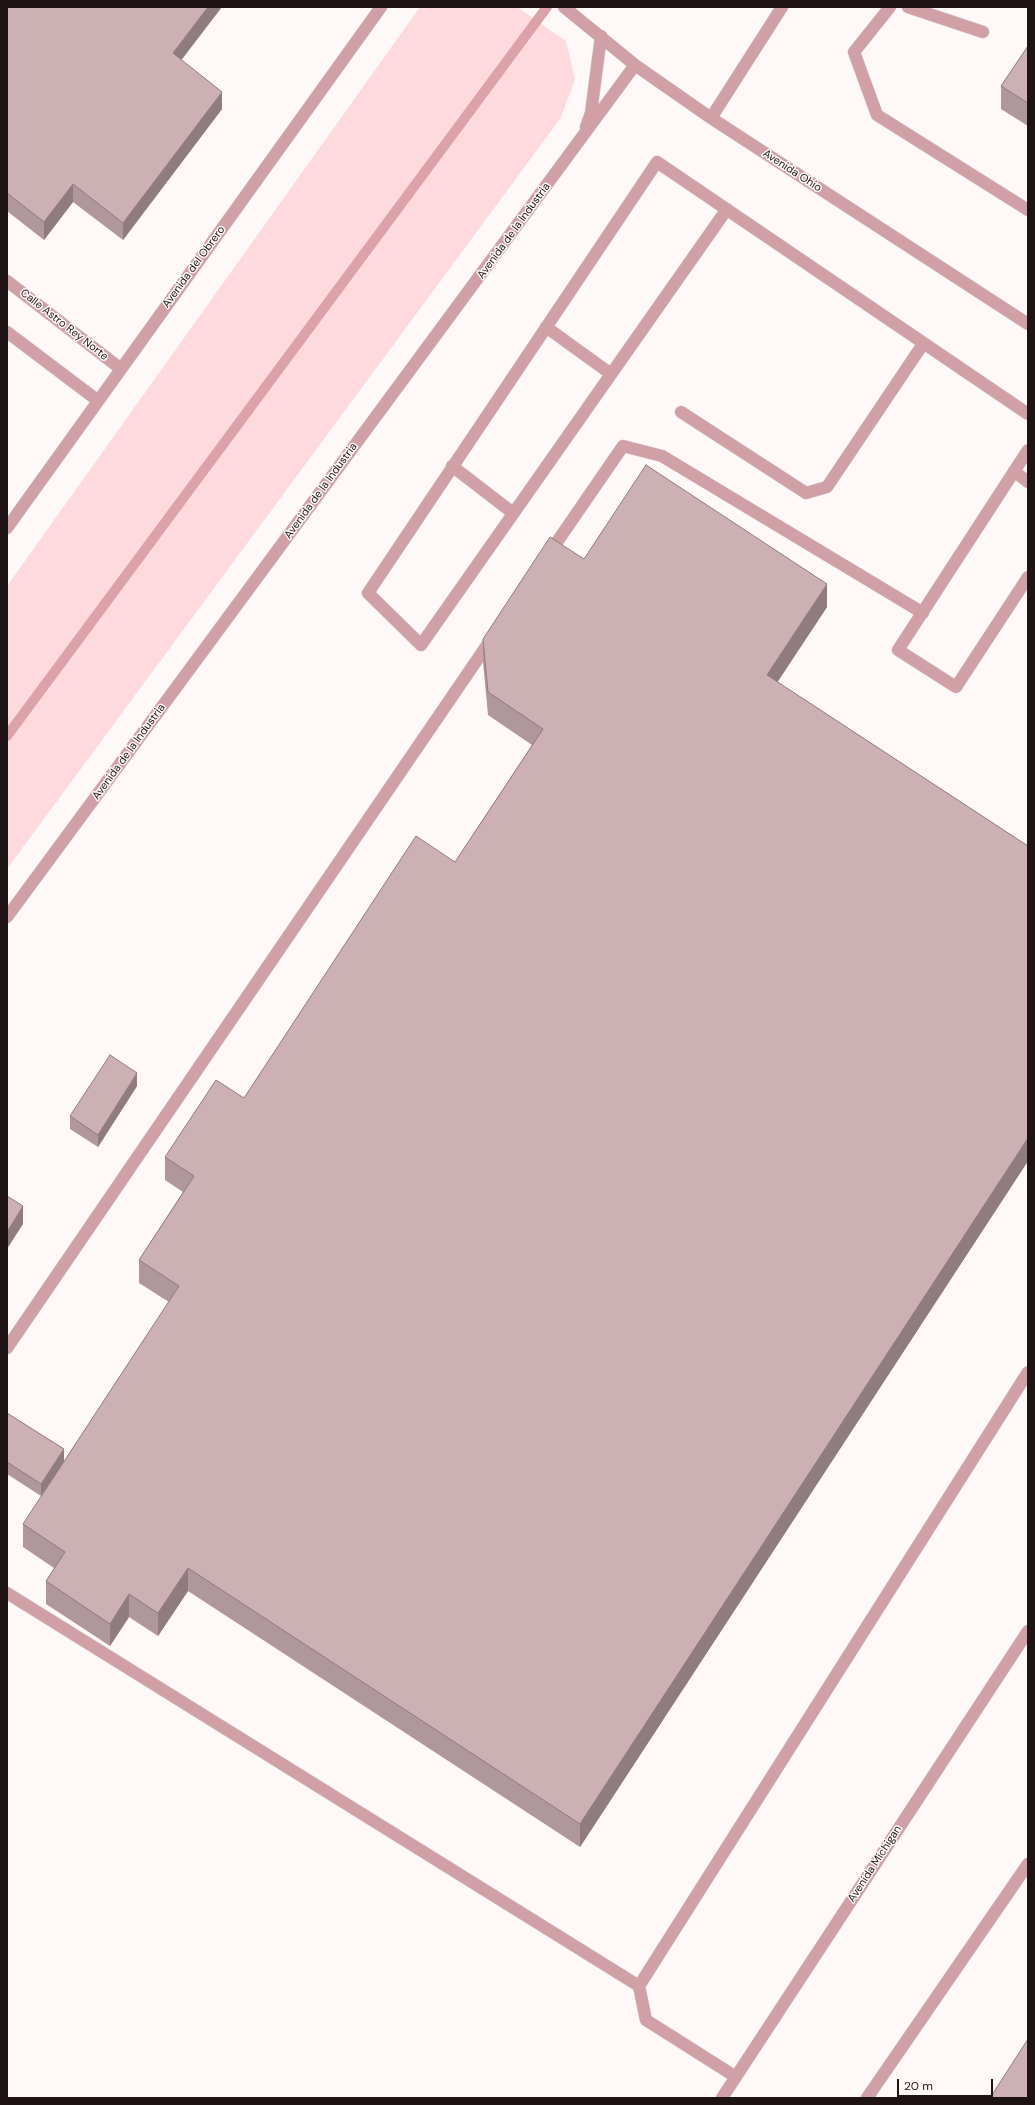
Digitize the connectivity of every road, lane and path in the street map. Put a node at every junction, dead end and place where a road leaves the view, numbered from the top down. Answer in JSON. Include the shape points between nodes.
{"nodes":[{"id":1,"x":381,"y":7,"type":"edge"},
{"id":2,"x":564,"y":7,"type":"edge"},
{"id":3,"x":782,"y":7,"type":"edge"},
{"id":4,"x":890,"y":7,"type":"edge"},
{"id":5,"x":908,"y":7,"type":"edge"},
{"id":6,"x":983,"y":32,"type":"dead end"},
{"id":7,"x":601,"y":36,"type":"junction"},
{"id":8,"x":635,"y":65,"type":"junction"},
{"id":9,"x":710,"y":118,"type":"junction"},
{"id":10,"x":581,"y":139,"type":"junction"},
{"id":11,"x":726,"y":209,"type":"junction"},
{"id":12,"x":1028,"y":210,"type":"edge"},
{"id":13,"x":7,"y":281,"type":"edge"},
{"id":14,"x":1028,"y":324,"type":"edge"},
{"id":15,"x":546,"y":327,"type":"junction"},
{"id":16,"x":7,"y":332,"type":"edge"},
{"id":17,"x":923,"y":344,"type":"junction"},
{"id":18,"x":121,"y":369,"type":"junction"},
{"id":19,"x":611,"y":374,"type":"junction"},
{"id":20,"x":97,"y":400,"type":"junction"},
{"id":21,"x":681,"y":412,"type":"dead end"},
{"id":22,"x":1028,"y":414,"type":"edge"},
{"id":23,"x":1028,"y":450,"type":"edge"},
{"id":24,"x":452,"y":466,"type":"junction"},
{"id":25,"x":1014,"y":471,"type":"junction"},
{"id":26,"x":1028,"y":482,"type":"edge"},
{"id":27,"x":513,"y":514,"type":"junction"},
{"id":28,"x":7,"y":528,"type":"edge"},
{"id":29,"x":542,"y":564,"type":"edge"},
{"id":30,"x":1028,"y":577,"type":"edge"},
{"id":31,"x":923,"y":613,"type":"junction"},
{"id":32,"x":497,"y":630,"type":"edge"},
{"id":33,"x":7,"y":917,"type":"edge"},
{"id":34,"x":7,"y":1348,"type":"edge"},
{"id":35,"x":1028,"y":1372,"type":"edge"},
{"id":36,"x":7,"y":1593,"type":"edge"},
{"id":37,"x":1028,"y":1631,"type":"edge"},
{"id":38,"x":1028,"y":1864,"type":"edge"},
{"id":39,"x":639,"y":1986,"type":"junction"},
{"id":40,"x":736,"y":2077,"type":"junction"},
{"id":41,"x":722,"y":2098,"type":"edge"},
{"id":42,"x":867,"y":2098,"type":"edge"}],
"edges":[{"from":1,"to":18,"type":"street","name":"Avenida del Obrero"},
{"from":2,"to":7,"type":"street","name":"Avenida Ohio"},
{"from":3,"to":9,"type":"street"},
{"from":4,"to":12,"type":"street","via":[[854,52],[877,115]]},
{"from":5,"to":6,"type":"street"},
{"from":7,"to":8,"type":"street","name":"Avenida Ohio"},
{"from":7,"to":10,"type":"street","via":[[591,113]]},
{"from":8,"to":9,"type":"street","name":"Avenida Ohio"},
{"from":8,"to":10,"type":"street","name":"Avenida de la Industria"},
{"from":9,"to":14,"type":"street","name":"Avenida Ohio"},
{"from":10,"to":33,"type":"street","name":"Avenida de la Industria"},
{"from":11,"to":15,"type":"street","via":[[657,162]]},
{"from":11,"to":17,"type":"street"},
{"from":11,"to":19,"type":"street"},
{"from":13,"to":18,"type":"street","name":"Calle Astro Rey Norte"},
{"from":15,"to":19,"type":"street"},
{"from":15,"to":24,"type":"street"},
{"from":16,"to":20,"type":"street"},
{"from":17,"to":21,"type":"street","via":[[828,487],[806,493]]},
{"from":17,"to":22,"type":"street"},
{"from":18,"to":20,"type":"street","name":"Avenida del Obrero"},
{"from":19,"to":27,"type":"street"},
{"from":20,"to":28,"type":"street","name":"Avenida del Obrero"},
{"from":23,"to":25,"type":"street"},
{"from":24,"to":27,"type":"street"},
{"from":24,"to":27,"type":"street","via":[[368,593],[421,645]]},
{"from":25,"to":26,"type":"street"},
{"from":25,"to":31,"type":"street"},
{"from":29,"to":31,"type":"street","via":[[623,446],[662,456]]},
{"from":30,"to":31,"type":"street","via":[[956,687],[898,650]]},
{"from":32,"to":34,"type":"street"},
{"from":35,"to":39,"type":"street"},
{"from":36,"to":39,"type":"street"},
{"from":37,"to":40,"type":"street","name":"Avenida Míchigan"},
{"from":38,"to":42,"type":"street"},
{"from":39,"to":40,"type":"street","via":[[646,2020]]},
{"from":40,"to":41,"type":"street","name":"Avenida Míchigan"}]}
